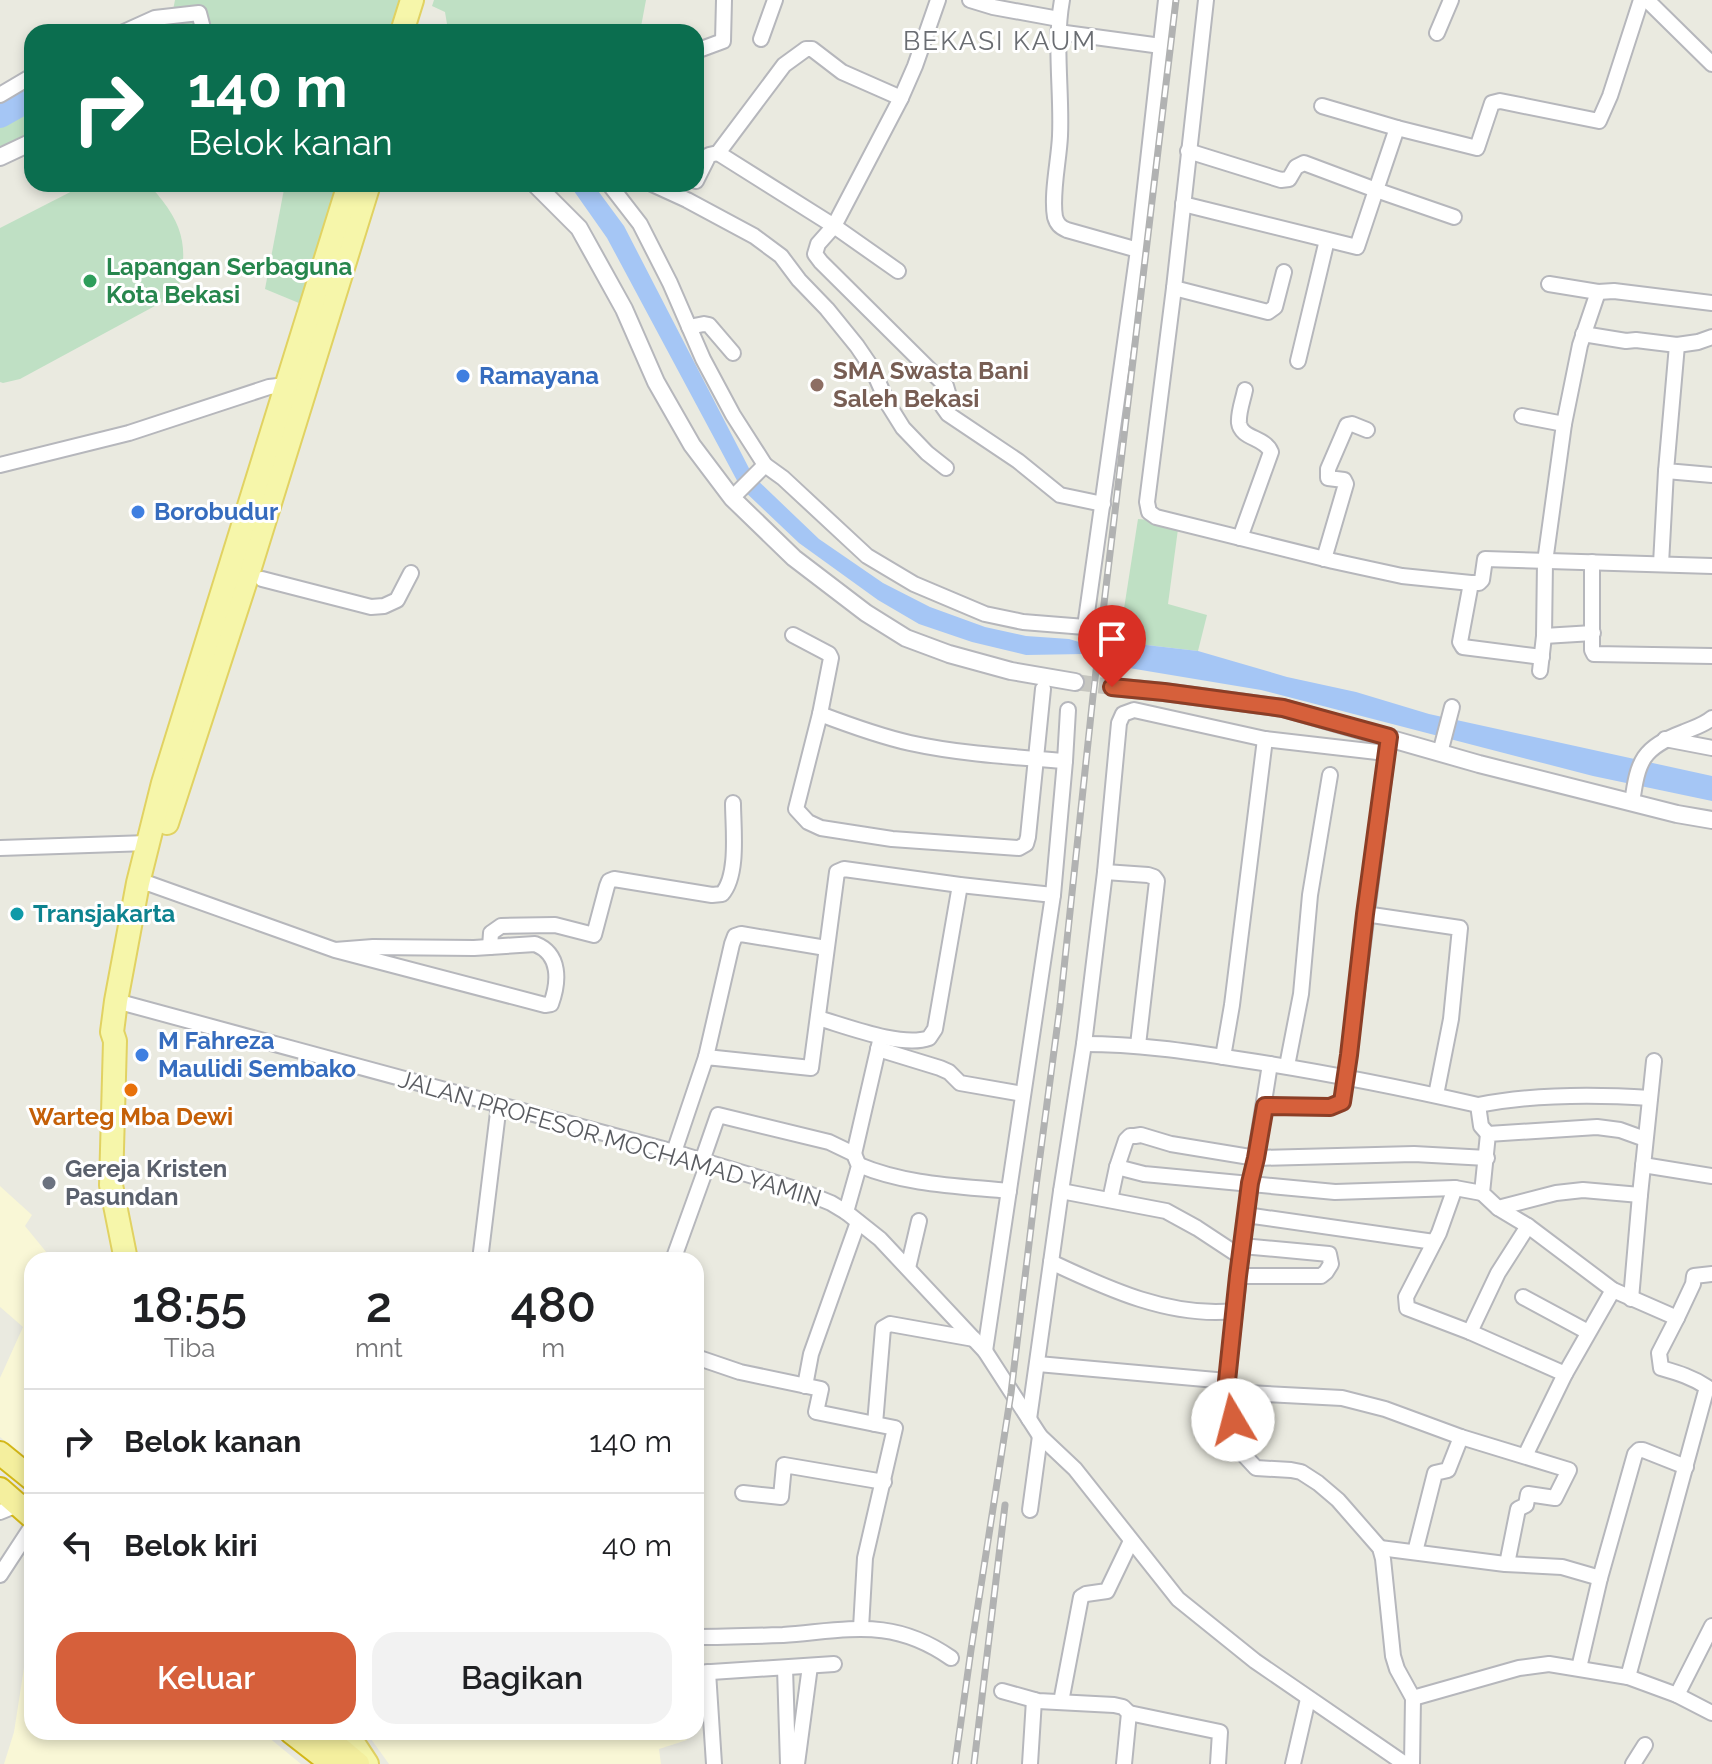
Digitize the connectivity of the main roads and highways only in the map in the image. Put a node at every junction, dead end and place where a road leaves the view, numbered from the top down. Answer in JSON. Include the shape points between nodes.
{"nodes":[{"id":1,"x":412,"y":0,"type":"edge"},
{"id":2,"x":422,"y":0,"type":"edge"},
{"id":3,"x":408,"y":24,"type":"edge"},
{"id":4,"x":410,"y":24,"type":"edge"},
{"id":5,"x":347,"y":192,"type":"edge"},
{"id":6,"x":366,"y":192,"type":"edge"},
{"id":7,"x":294,"y":392,"type":"junction"},
{"id":8,"x":170,"y":785,"type":"junction"},
{"id":9,"x":144,"y":884,"type":"junction"},
{"id":10,"x":124,"y":1252,"type":"edge"},
{"id":11,"x":0,"y":1453,"type":"edge"},
{"id":12,"x":24,"y":1472,"type":"edge"},
{"id":13,"x":0,"y":1489,"type":"edge"},
{"id":14,"x":20,"y":1508,"type":"edge"},
{"id":15,"x":301,"y":1740,"type":"edge"},
{"id":16,"x":330,"y":1740,"type":"edge"},
{"id":17,"x":351,"y":1740,"type":"edge"},
{"id":18,"x":332,"y":1764,"type":"edge"},
{"id":19,"x":358,"y":1764,"type":"edge"},
{"id":20,"x":367,"y":1764,"type":"edge"}],
"edges":[{"from":1,"to":3,"type":"main road"},
{"from":2,"to":4,"type":"main road"},
{"from":5,"to":7,"type":"main road"},
{"from":6,"to":7,"type":"main road"},
{"from":7,"to":8,"type":"main road"},
{"from":8,"to":9,"type":"main road"},
{"from":8,"to":9,"type":"main road","via":[[148,843]]},
{"from":9,"to":10,"type":"main road","via":[[112,1032],[111,1185]]},
{"from":11,"to":12,"type":"highway"},
{"from":13,"to":14,"type":"highway"},
{"from":15,"to":18,"type":"highway"},
{"from":16,"to":19,"type":"highway"},
{"from":17,"to":20,"type":"main road"}]}
